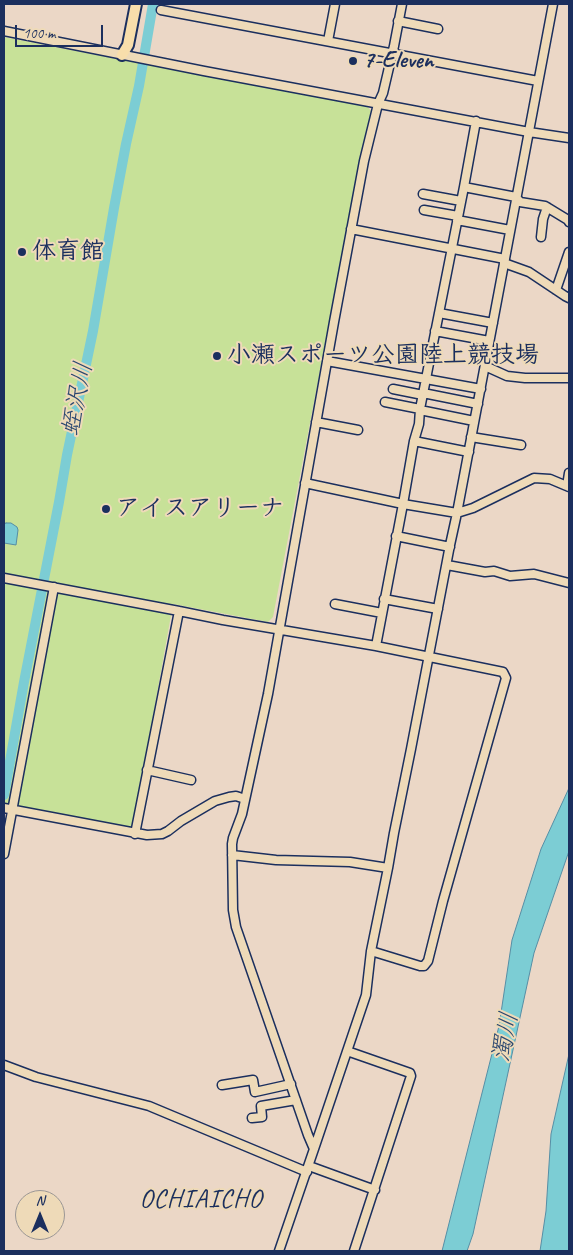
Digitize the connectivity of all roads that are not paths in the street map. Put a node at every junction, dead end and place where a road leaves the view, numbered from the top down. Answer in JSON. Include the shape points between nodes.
{"nodes":[{"id":1,"x":136,"y":4,"type":"edge"},
{"id":2,"x":335,"y":4,"type":"edge"},
{"id":3,"x":402,"y":4,"type":"edge"},
{"id":4,"x":553,"y":4,"type":"edge"},
{"id":5,"x":161,"y":10,"type":"dead end"},
{"id":6,"x":398,"y":21,"type":"junction"},
{"id":7,"x":438,"y":29,"type":"dead end"},
{"id":8,"x":4,"y":31,"type":"edge"},
{"id":9,"x":328,"y":41,"type":"junction"},
{"id":10,"x":392,"y":53,"type":"junction"},
{"id":11,"x":122,"y":55,"type":"junction"},
{"id":12,"x":538,"y":81,"type":"junction"},
{"id":13,"x":378,"y":104,"type":"junction"},
{"id":14,"x":476,"y":121,"type":"junction"},
{"id":15,"x":528,"y":132,"type":"junction"},
{"id":16,"x":569,"y":138,"type":"edge"},
{"id":17,"x":464,"y":187,"type":"junction"},
{"id":18,"x":424,"y":194,"type":"dead end"},
{"id":19,"x":516,"y":197,"type":"junction"},
{"id":20,"x":461,"y":201,"type":"junction"},
{"id":21,"x":547,"y":207,"type":"junction"},
{"id":22,"x":424,"y":210,"type":"dead end"},
{"id":23,"x":569,"y":210,"type":"edge"},
{"id":24,"x":458,"y":218,"type":"junction"},
{"id":25,"x":569,"y":221,"type":"edge"},
{"id":26,"x":351,"y":229,"type":"junction"},
{"id":27,"x":510,"y":230,"type":"junction"},
{"id":28,"x":541,"y":237,"type":"dead end"},
{"id":29,"x":451,"y":249,"type":"junction"},
{"id":30,"x":569,"y":252,"type":"edge"},
{"id":31,"x":504,"y":261,"type":"junction"},
{"id":32,"x":556,"y":290,"type":"junction"},
{"id":33,"x":569,"y":298,"type":"edge"},
{"id":34,"x":439,"y":313,"type":"junction"},
{"id":35,"x":493,"y":323,"type":"junction"},
{"id":36,"x":435,"y":331,"type":"junction"},
{"id":37,"x":490,"y":341,"type":"junction"},
{"id":38,"x":327,"y":360,"type":"junction"},
{"id":39,"x":485,"y":366,"type":"junction"},
{"id":40,"x":569,"y":378,"type":"edge"},
{"id":41,"x":426,"y":379,"type":"junction"},
{"id":42,"x":393,"y":389,"type":"dead end"},
{"id":43,"x":481,"y":389,"type":"junction"},
{"id":44,"x":423,"y":394,"type":"junction"},
{"id":45,"x":385,"y":402,"type":"dead end"},
{"id":46,"x":478,"y":404,"type":"junction"},
{"id":47,"x":420,"y":410,"type":"junction"},
{"id":48,"x":474,"y":421,"type":"junction"},
{"id":49,"x":316,"y":422,"type":"junction"},
{"id":50,"x":358,"y":430,"type":"dead end"},
{"id":51,"x":471,"y":437,"type":"junction"},
{"id":52,"x":414,"y":441,"type":"junction"},
{"id":53,"x":521,"y":445,"type":"dead end"},
{"id":54,"x":469,"y":452,"type":"junction"},
{"id":55,"x":569,"y":473,"type":"edge"},
{"id":56,"x":305,"y":483,"type":"junction"},
{"id":57,"x":568,"y":487,"type":"edge"},
{"id":58,"x":403,"y":504,"type":"junction"},
{"id":59,"x":457,"y":513,"type":"junction"},
{"id":60,"x":396,"y":536,"type":"junction"},
{"id":61,"x":450,"y":547,"type":"junction"},
{"id":62,"x":446,"y":565,"type":"junction"},
{"id":63,"x":4,"y":578,"type":"edge"},
{"id":64,"x":569,"y":582,"type":"edge"},
{"id":65,"x":52,"y":587,"type":"junction"},
{"id":66,"x":384,"y":599,"type":"junction"},
{"id":67,"x":335,"y":604,"type":"dead end"},
{"id":68,"x":438,"y":609,"type":"junction"},
{"id":69,"x":178,"y":611,"type":"junction"},
{"id":70,"x":382,"y":613,"type":"junction"},
{"id":71,"x":278,"y":630,"type":"junction"},
{"id":72,"x":376,"y":646,"type":"junction"},
{"id":73,"x":429,"y":657,"type":"junction"},
{"id":74,"x":147,"y":770,"type":"junction"},
{"id":75,"x":191,"y":780,"type":"dead end"},
{"id":76,"x":245,"y":799,"type":"junction"},
{"id":77,"x":8,"y":808,"type":"edge"},
{"id":78,"x":135,"y":834,"type":"junction"},
{"id":79,"x":4,"y":854,"type":"edge"},
{"id":80,"x":232,"y":855,"type":"junction"},
{"id":81,"x":388,"y":868,"type":"junction"},
{"id":82,"x":371,"y":952,"type":"junction"},
{"id":83,"x":347,"y":1050,"type":"junction"},
{"id":84,"x":4,"y":1065,"type":"edge"},
{"id":85,"x":291,"y":1084,"type":"junction"},
{"id":86,"x":222,"y":1085,"type":"dead end"},
{"id":87,"x":296,"y":1100,"type":"junction"},
{"id":88,"x":252,"y":1118,"type":"dead end"},
{"id":89,"x":314,"y":1149,"type":"junction"},
{"id":90,"x":308,"y":1169,"type":"junction"},
{"id":91,"x":374,"y":1190,"type":"junction"},
{"id":92,"x":279,"y":1251,"type":"edge"},
{"id":93,"x":354,"y":1251,"type":"edge"}],
"edges":[{"from":1,"to":11,"type":"main road","via":[[128,45]]},
{"from":2,"to":9,"type":"street"},
{"from":3,"to":6,"type":"street"},
{"from":4,"to":12,"type":"street"},
{"from":5,"to":9,"type":"street"},
{"from":6,"to":7,"type":"street"},
{"from":6,"to":10,"type":"street"},
{"from":8,"to":11,"type":"street"},
{"from":9,"to":10,"type":"street"},
{"from":10,"to":12,"type":"street"},
{"from":10,"to":13,"type":"street"},
{"from":11,"to":13,"type":"street"},
{"from":12,"to":15,"type":"street"},
{"from":13,"to":14,"type":"street"},
{"from":13,"to":26,"type":"street"},
{"from":14,"to":15,"type":"street"},
{"from":14,"to":17,"type":"street"},
{"from":15,"to":16,"type":"street"},
{"from":15,"to":19,"type":"street"},
{"from":17,"to":19,"type":"street"},
{"from":17,"to":20,"type":"street"},
{"from":18,"to":20,"type":"street"},
{"from":19,"to":21,"type":"street","via":[[520,202]]},
{"from":19,"to":27,"type":"street"},
{"from":20,"to":24,"type":"street"},
{"from":21,"to":25,"type":"street"},
{"from":21,"to":28,"type":"street"},
{"from":22,"to":24,"type":"street"},
{"from":23,"to":25,"type":"street"},
{"from":24,"to":27,"type":"street"},
{"from":24,"to":29,"type":"street"},
{"from":26,"to":29,"type":"street"},
{"from":26,"to":38,"type":"street"},
{"from":27,"to":31,"type":"street"},
{"from":29,"to":31,"type":"street"},
{"from":29,"to":34,"type":"street"},
{"from":30,"to":32,"type":"street"},
{"from":31,"to":32,"type":"street","via":[[529,272]]},
{"from":31,"to":35,"type":"street"},
{"from":32,"to":33,"type":"street"},
{"from":34,"to":35,"type":"street"},
{"from":34,"to":36,"type":"street"},
{"from":35,"to":37,"type":"street"},
{"from":36,"to":37,"type":"street"},
{"from":36,"to":41,"type":"street"},
{"from":37,"to":39,"type":"street"},
{"from":38,"to":41,"type":"street"},
{"from":38,"to":49,"type":"street"},
{"from":39,"to":40,"type":"street","via":[[507,376]]},
{"from":39,"to":43,"type":"street"},
{"from":41,"to":43,"type":"street"},
{"from":41,"to":44,"type":"street"},
{"from":42,"to":44,"type":"street"},
{"from":43,"to":46,"type":"street"},
{"from":44,"to":46,"type":"street"},
{"from":44,"to":47,"type":"street"},
{"from":45,"to":47,"type":"street"},
{"from":46,"to":48,"type":"street"},
{"from":47,"to":48,"type":"street"},
{"from":47,"to":52,"type":"street"},
{"from":48,"to":51,"type":"street"},
{"from":49,"to":50,"type":"street"},
{"from":49,"to":56,"type":"street"},
{"from":51,"to":53,"type":"street"},
{"from":51,"to":54,"type":"street"},
{"from":52,"to":54,"type":"street"},
{"from":52,"to":58,"type":"street"},
{"from":54,"to":59,"type":"street"},
{"from":55,"to":57,"type":"street"},
{"from":56,"to":58,"type":"street"},
{"from":56,"to":71,"type":"street"},
{"from":57,"to":59,"type":"street","via":[[550,479],[534,478]]},
{"from":58,"to":59,"type":"street"},
{"from":58,"to":60,"type":"street"},
{"from":59,"to":61,"type":"street"},
{"from":60,"to":61,"type":"street"},
{"from":60,"to":66,"type":"street"},
{"from":61,"to":62,"type":"street"},
{"from":62,"to":64,"type":"street","via":[[510,576],[534,574]]},
{"from":62,"to":68,"type":"street"},
{"from":63,"to":65,"type":"street"},
{"from":65,"to":69,"type":"street"},
{"from":65,"to":77,"type":"street"},
{"from":66,"to":68,"type":"street"},
{"from":66,"to":70,"type":"street"},
{"from":67,"to":70,"type":"street"},
{"from":68,"to":73,"type":"street"},
{"from":69,"to":71,"type":"street"},
{"from":69,"to":74,"type":"street"},
{"from":70,"to":72,"type":"street"},
{"from":71,"to":72,"type":"street"},
{"from":71,"to":76,"type":"street"},
{"from":72,"to":73,"type":"street"},
{"from":73,"to":81,"type":"street"},
{"from":73,"to":82,"type":"street","via":[[503,672],[506,678],[428,961],[420,966]]},
{"from":74,"to":75,"type":"street"},
{"from":74,"to":78,"type":"street"},
{"from":76,"to":78,"type":"street","via":[[236,796],[215,801],[162,834]]},
{"from":76,"to":80,"type":"street","via":[[233,838]]},
{"from":77,"to":78,"type":"street"},
{"from":77,"to":79,"type":"street"},
{"from":80,"to":81,"type":"street","via":[[350,862]]},
{"from":80,"to":85,"type":"street","via":[[236,927]]},
{"from":81,"to":82,"type":"street"},
{"from":82,"to":83,"type":"street","via":[[366,995]]},
{"from":83,"to":89,"type":"street"},
{"from":83,"to":91,"type":"street","via":[[411,1076]]},
{"from":84,"to":90,"type":"street","via":[[36,1077],[149,1106]]},
{"from":85,"to":86,"type":"street","via":[[255,1092],[253,1080]]},
{"from":85,"to":87,"type":"street"},
{"from":87,"to":88,"type":"street","via":[[261,1106],[262,1117]]},
{"from":87,"to":89,"type":"street"},
{"from":89,"to":90,"type":"street"},
{"from":90,"to":91,"type":"street"},
{"from":90,"to":92,"type":"street"},
{"from":91,"to":93,"type":"street"}]}
